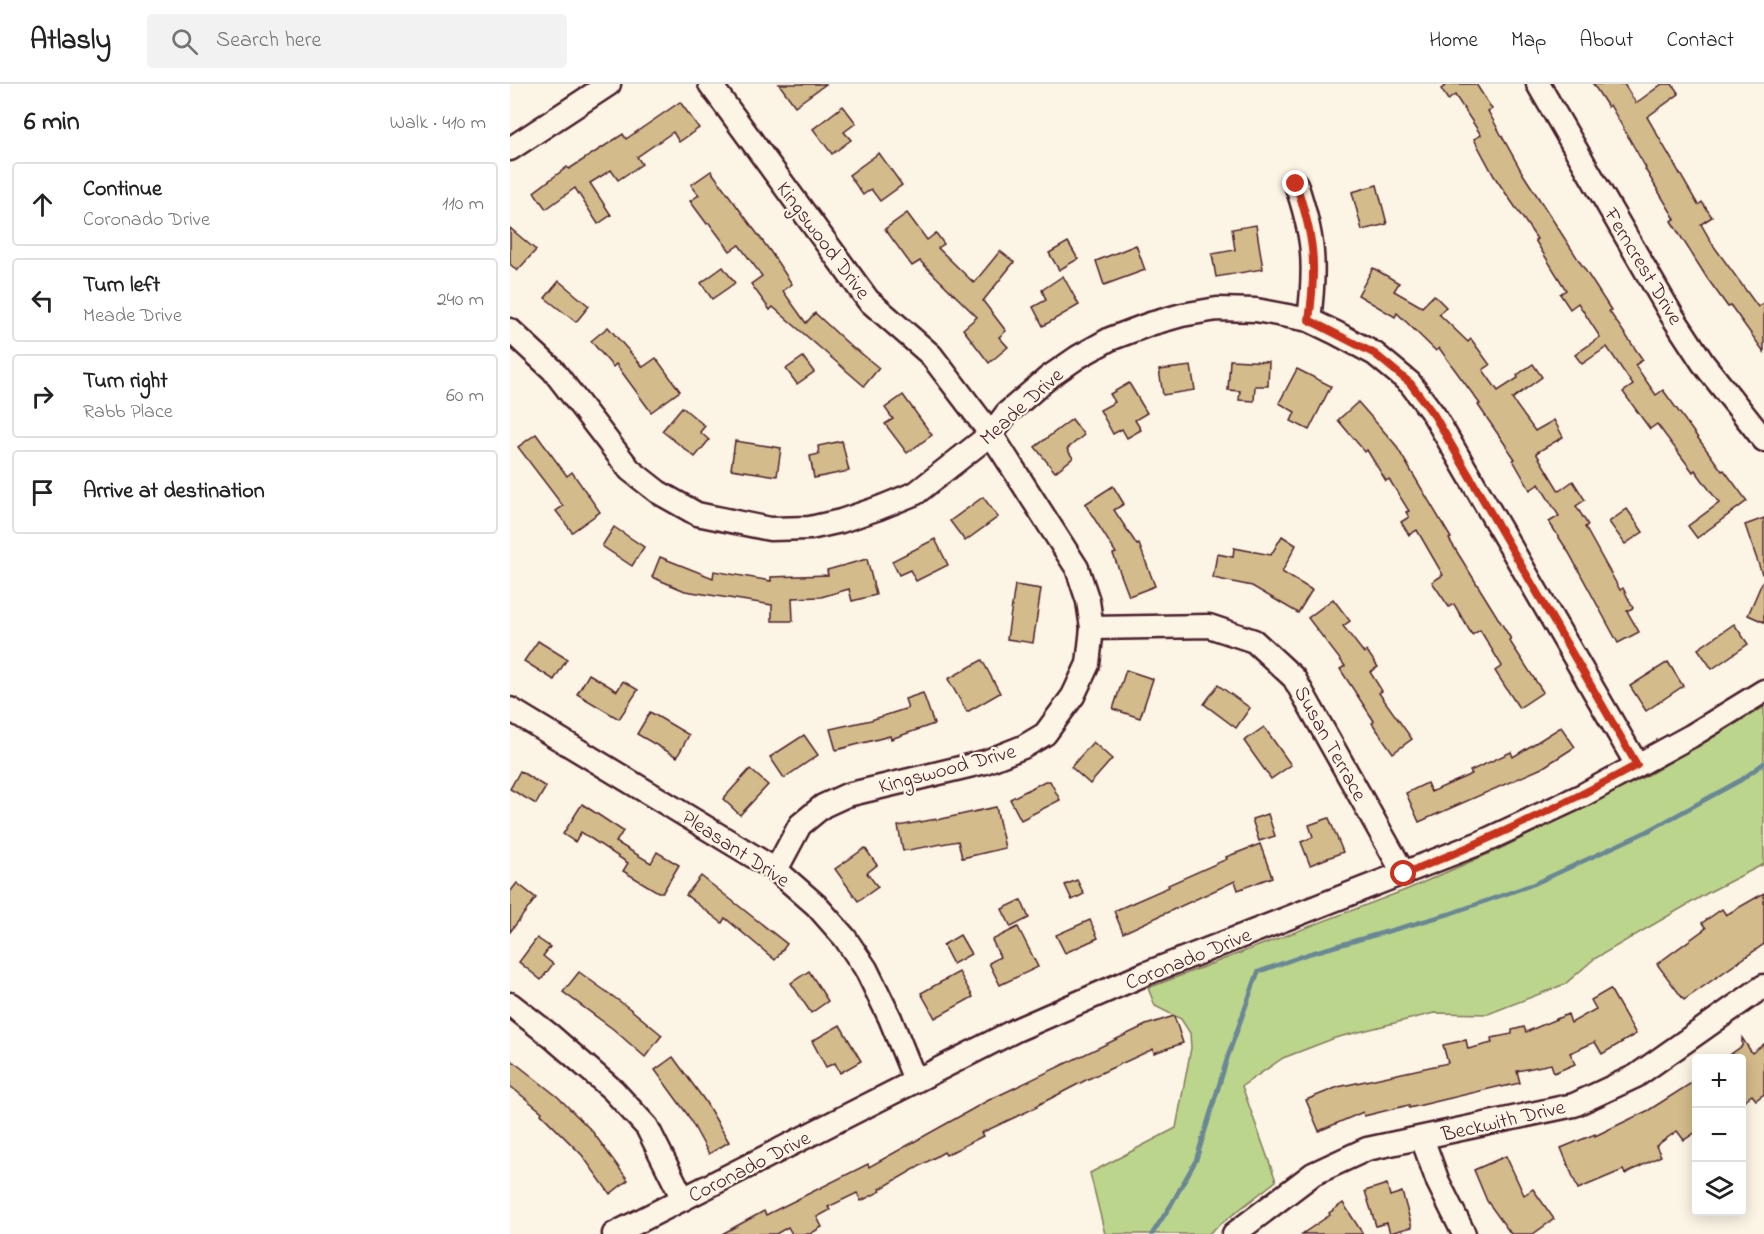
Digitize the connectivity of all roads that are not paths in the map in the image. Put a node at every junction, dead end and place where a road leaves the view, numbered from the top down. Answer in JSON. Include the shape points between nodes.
{"nodes":[{"id":1,"x":609,"y":84,"type":"edge"},
{"id":2,"x":710,"y":84,"type":"edge"},
{"id":3,"x":1538,"y":84,"type":"edge"},
{"id":4,"x":510,"y":149,"type":"edge"},
{"id":5,"x":1296,"y":184,"type":"dead end"},
{"id":6,"x":1309,"y":320,"type":"junction"},
{"id":7,"x":510,"y":330,"type":"edge"},
{"id":8,"x":991,"y":434,"type":"junction"},
{"id":9,"x":1764,"y":440,"type":"edge"},
{"id":10,"x":1092,"y":628,"type":"junction"},
{"id":11,"x":1764,"y":691,"type":"edge"},
{"id":12,"x":511,"y":712,"type":"edge"},
{"id":13,"x":1637,"y":765,"type":"junction"},
{"id":14,"x":776,"y":870,"type":"junction"},
{"id":15,"x":1404,"y":874,"type":"junction"},
{"id":16,"x":1764,"y":986,"type":"edge"},
{"id":17,"x":510,"y":1004,"type":"edge"},
{"id":18,"x":915,"y":1080,"type":"junction"},
{"id":19,"x":1422,"y":1138,"type":"junction"},
{"id":20,"x":683,"y":1199,"type":"junction"},
{"id":21,"x":614,"y":1234,"type":"edge"},
{"id":22,"x":1234,"y":1234,"type":"edge"},
{"id":23,"x":1464,"y":1234,"type":"edge"}],
"edges":[{"from":1,"to":4,"type":"street"},
{"from":2,"to":8,"type":"street","name":"Kingswood Drive","via":[[868,300],[932,355]]},
{"from":3,"to":9,"type":"street","name":"Ferncrest Drive","via":[[1671,314],[1703,363]]},
{"from":5,"to":6,"type":"street","via":[[1312,243],[1314,270]]},
{"from":6,"to":8,"type":"street","name":"Meade Drive","via":[[1256,310],[1217,309],[1150,324],[1110,339],[1068,363],[1007,413]]},
{"from":6,"to":13,"type":"street","name":"Meade Drive","via":[[1375,354],[1410,383],[1434,415]]},
{"from":7,"to":8,"type":"street","name":"Meade Drive","via":[[553,370],[630,470],[658,492],[698,514],[733,522],[770,529],[810,528],[841,521],[916,493]]},
{"from":8,"to":10,"type":"street","name":"Kingswood Drive","via":[[1077,568]]},
{"from":10,"to":14,"type":"street","name":"Kingswood Drive","via":[[1088,664],[1072,696],[1045,734],[985,762],[847,795],[822,806],[800,825]]},
{"from":10,"to":15,"type":"street","name":"Susan Terrace","via":[[1209,626],[1254,641],[1294,678]]},
{"from":11,"to":13,"type":"street","name":"Coronado Drive"},
{"from":12,"to":14,"type":"street","name":"Pleasant Drive"},
{"from":13,"to":15,"type":"street","name":"Coronado Drive","via":[[1583,795]]},
{"from":14,"to":18,"type":"street","name":"Pleasant Drive","via":[[816,905],[866,969]]},
{"from":15,"to":18,"type":"street","name":"Coronado Drive","via":[[1147,973],[1016,1030]]},
{"from":16,"to":19,"type":"street","name":"Beckwith Drive","via":[[1636,1076],[1574,1105]]},
{"from":17,"to":20,"type":"street","via":[[614,1090],[647,1127]]},
{"from":18,"to":20,"type":"street","name":"Coronado Drive"},
{"from":19,"to":22,"type":"street","name":"Beckwith Drive","via":[[1367,1149],[1313,1174]]},
{"from":19,"to":23,"type":"street","via":[[1437,1182]]},
{"from":20,"to":21,"type":"street","name":"Coronado Drive"}]}
